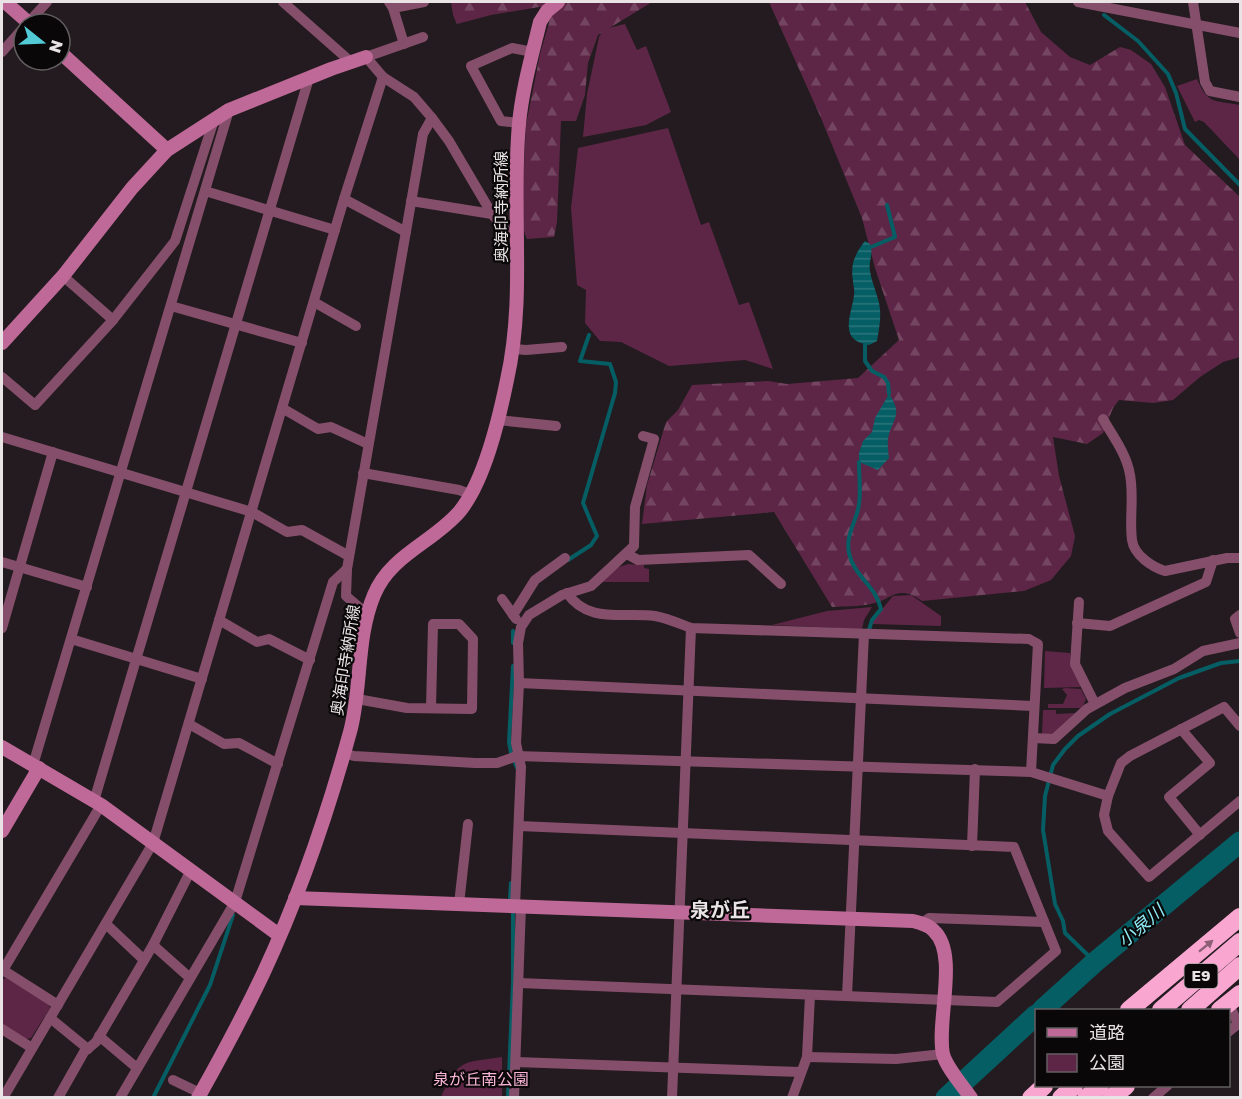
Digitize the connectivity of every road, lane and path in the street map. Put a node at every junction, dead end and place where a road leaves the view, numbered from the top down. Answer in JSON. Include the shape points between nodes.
{"nodes":[{"id":1,"x":283,"y":2,"type":"edge"},
{"id":2,"x":424,"y":2,"type":"edge"},
{"id":3,"x":558,"y":2,"type":"edge"},
{"id":4,"x":1078,"y":2,"type":"edge"},
{"id":5,"x":1193,"y":2,"type":"edge"},
{"id":6,"x":391,"y":5,"type":"edge"},
{"id":7,"x":1197,"y":26,"type":"junction"},
{"id":8,"x":1240,"y":33,"type":"edge"},
{"id":9,"x":423,"y":37,"type":"dead end"},
{"id":10,"x":12,"y":41,"type":"edge"},
{"id":11,"x":404,"y":44,"type":"junction"},
{"id":12,"x":2,"y":52,"type":"edge"},
{"id":13,"x":533,"y":52,"type":"junction"},
{"id":14,"x":366,"y":57,"type":"junction"},
{"id":15,"x":72,"y":63,"type":"edge"},
{"id":16,"x":351,"y":63,"type":"junction"},
{"id":17,"x":383,"y":77,"type":"junction"},
{"id":18,"x":309,"y":78,"type":"junction"},
{"id":19,"x":1240,"y":97,"type":"edge"},
{"id":20,"x":229,"y":110,"type":"junction"},
{"id":21,"x":432,"y":118,"type":"junction"},
{"id":22,"x":214,"y":120,"type":"junction"},
{"id":23,"x":519,"y":123,"type":"junction"},
{"id":24,"x":167,"y":150,"type":"junction"},
{"id":25,"x":205,"y":191,"type":"junction"},
{"id":26,"x":344,"y":199,"type":"junction"},
{"id":27,"x":411,"y":201,"type":"junction"},
{"id":28,"x":269,"y":211,"type":"junction"},
{"id":29,"x":492,"y":214,"type":"junction"},
{"id":30,"x":335,"y":230,"type":"junction"},
{"id":31,"x":406,"y":232,"type":"junction"},
{"id":32,"x":516,"y":234,"type":"junction"},
{"id":33,"x":63,"y":276,"type":"junction"},
{"id":34,"x":314,"y":302,"type":"junction"},
{"id":35,"x":171,"y":306,"type":"junction"},
{"id":36,"x":113,"y":320,"type":"junction"},
{"id":37,"x":236,"y":324,"type":"junction"},
{"id":38,"x":356,"y":326,"type":"dead end"},
{"id":39,"x":2,"y":343,"type":"edge"},
{"id":40,"x":302,"y":343,"type":"junction"},
{"id":41,"x":562,"y":347,"type":"dead end"},
{"id":42,"x":514,"y":349,"type":"junction"},
{"id":43,"x":2,"y":378,"type":"edge"},
{"id":44,"x":282,"y":408,"type":"junction"},
{"id":45,"x":497,"y":420,"type":"junction"},
{"id":46,"x":1103,"y":420,"type":"dead end"},
{"id":47,"x":556,"y":426,"type":"dead end"},
{"id":48,"x":643,"y":435,"type":"dead end"},
{"id":49,"x":2,"y":437,"type":"edge"},
{"id":50,"x":368,"y":444,"type":"junction"},
{"id":51,"x":53,"y":452,"type":"junction"},
{"id":52,"x":121,"y":473,"type":"junction"},
{"id":53,"x":363,"y":473,"type":"junction"},
{"id":54,"x":186,"y":492,"type":"junction"},
{"id":55,"x":471,"y":494,"type":"junction"},
{"id":56,"x":252,"y":512,"type":"junction"},
{"id":57,"x":627,"y":554,"type":"junction"},
{"id":58,"x":349,"y":556,"type":"junction"},
{"id":59,"x":565,"y":558,"type":"dead end"},
{"id":60,"x":1240,"y":558,"type":"edge"},
{"id":61,"x":1213,"y":560,"type":"junction"},
{"id":62,"x":2,"y":562,"type":"edge"},
{"id":63,"x":19,"y":567,"type":"junction"},
{"id":64,"x":347,"y":569,"type":"junction"},
{"id":65,"x":781,"y":584,"type":"dead end"},
{"id":66,"x":87,"y":587,"type":"junction"},
{"id":67,"x":567,"y":593,"type":"junction"},
{"id":68,"x":502,"y":600,"type":"dead end"},
{"id":69,"x":1079,"y":602,"type":"dead end"},
{"id":70,"x":367,"y":614,"type":"junction"},
{"id":71,"x":513,"y":615,"type":"junction"},
{"id":72,"x":1240,"y":615,"type":"edge"},
{"id":73,"x":219,"y":620,"type":"junction"},
{"id":74,"x":1077,"y":623,"type":"junction"},
{"id":75,"x":521,"y":627,"type":"junction"},
{"id":76,"x":2,"y":628,"type":"edge"},
{"id":77,"x":691,"y":628,"type":"junction"},
{"id":78,"x":1240,"y":633,"type":"edge"},
{"id":79,"x":864,"y":634,"type":"junction"},
{"id":80,"x":71,"y":639,"type":"junction"},
{"id":81,"x":1240,"y":643,"type":"edge"},
{"id":82,"x":136,"y":659,"type":"junction"},
{"id":83,"x":310,"y":660,"type":"junction"},
{"id":84,"x":202,"y":679,"type":"junction"},
{"id":85,"x":519,"y":683,"type":"junction"},
{"id":86,"x":689,"y":691,"type":"junction"},
{"id":87,"x":861,"y":698,"type":"junction"},
{"id":88,"x":357,"y":699,"type":"junction"},
{"id":89,"x":1095,"y":704,"type":"junction"},
{"id":90,"x":1033,"y":706,"type":"junction"},
{"id":91,"x":431,"y":708,"type":"junction"},
{"id":92,"x":189,"y":724,"type":"junction"},
{"id":93,"x":1240,"y":726,"type":"edge"},
{"id":94,"x":1181,"y":729,"type":"junction"},
{"id":95,"x":1033,"y":738,"type":"junction"},
{"id":96,"x":2,"y":747,"type":"edge"},
{"id":97,"x":343,"y":753,"type":"junction"},
{"id":98,"x":512,"y":758,"type":"junction"},
{"id":99,"x":686,"y":761,"type":"junction"},
{"id":100,"x":278,"y":764,"type":"junction"},
{"id":101,"x":858,"y":766,"type":"junction"},
{"id":102,"x":36,"y":767,"type":"junction"},
{"id":103,"x":975,"y":770,"type":"junction"},
{"id":104,"x":1031,"y":772,"type":"junction"},
{"id":105,"x":1108,"y":796,"type":"junction"},
{"id":106,"x":1240,"y":801,"type":"edge"},
{"id":107,"x":98,"y":803,"type":"junction"},
{"id":108,"x":468,"y":824,"type":"dead end"},
{"id":109,"x":519,"y":826,"type":"junction"},
{"id":110,"x":2,"y":831,"type":"edge"},
{"id":111,"x":683,"y":833,"type":"junction"},
{"id":112,"x":1200,"y":835,"type":"junction"},
{"id":113,"x":854,"y":840,"type":"junction"},
{"id":114,"x":153,"y":843,"type":"junction"},
{"id":115,"x":972,"y":846,"type":"junction"},
{"id":116,"x":191,"y":870,"type":"junction"},
{"id":117,"x":295,"y":898,"type":"junction"},
{"id":118,"x":235,"y":902,"type":"junction"},
{"id":119,"x":459,"y":904,"type":"junction"},
{"id":120,"x":518,"y":906,"type":"junction"},
{"id":121,"x":680,"y":912,"type":"junction"},
{"id":122,"x":1240,"y":917,"type":"edge"},
{"id":123,"x":851,"y":918,"type":"junction"},
{"id":124,"x":1044,"y":922,"type":"junction"},
{"id":125,"x":922,"y":923,"type":"junction"},
{"id":126,"x":106,"y":924,"type":"junction"},
{"id":127,"x":279,"y":935,"type":"junction"},
{"id":128,"x":1240,"y":942,"type":"edge"},
{"id":129,"x":153,"y":945,"type":"junction"},
{"id":130,"x":5,"y":957,"type":"edge"},
{"id":131,"x":144,"y":960,"type":"junction"},
{"id":132,"x":1240,"y":966,"type":"edge"},
{"id":133,"x":2,"y":971,"type":"edge"},
{"id":134,"x":190,"y":978,"type":"junction"},
{"id":135,"x":519,"y":983,"type":"junction"},
{"id":136,"x":676,"y":989,"type":"junction"},
{"id":137,"x":810,"y":995,"type":"junction"},
{"id":138,"x":847,"y":996,"type":"junction"},
{"id":139,"x":944,"y":1000,"type":"junction"},
{"id":140,"x":1231,"y":1004,"type":"edge"},
{"id":141,"x":58,"y":1005,"type":"junction"},
{"id":142,"x":1131,"y":1009,"type":"edge"},
{"id":143,"x":1163,"y":1009,"type":"edge"},
{"id":144,"x":1192,"y":1009,"type":"edge"},
{"id":145,"x":50,"y":1018,"type":"junction"},
{"id":146,"x":2,"y":1029,"type":"edge"},
{"id":147,"x":1230,"y":1030,"type":"edge"},
{"id":148,"x":99,"y":1036,"type":"junction"},
{"id":149,"x":32,"y":1048,"type":"junction"},
{"id":150,"x":88,"y":1049,"type":"junction"},
{"id":151,"x":807,"y":1057,"type":"junction"},
{"id":152,"x":945,"y":1059,"type":"junction"},
{"id":153,"x":516,"y":1062,"type":"junction"},
{"id":154,"x":137,"y":1068,"type":"junction"},
{"id":155,"x":673,"y":1068,"type":"junction"},
{"id":156,"x":801,"y":1072,"type":"junction"},
{"id":157,"x":173,"y":1080,"type":"dead end"},
{"id":158,"x":1043,"y":1087,"type":"edge"},
{"id":159,"x":1073,"y":1087,"type":"edge"},
{"id":160,"x":1099,"y":1087,"type":"edge"},
{"id":161,"x":1114,"y":1087,"type":"edge"},
{"id":162,"x":1125,"y":1087,"type":"edge"},
{"id":163,"x":1166,"y":1087,"type":"edge"},
{"id":164,"x":199,"y":1096,"type":"edge"},
{"id":165,"x":3,"y":1098,"type":"edge"},
{"id":166,"x":58,"y":1098,"type":"edge"},
{"id":167,"x":120,"y":1098,"type":"edge"},
{"id":168,"x":514,"y":1098,"type":"edge"},
{"id":169,"x":672,"y":1098,"type":"edge"},
{"id":170,"x":792,"y":1098,"type":"edge"},
{"id":171,"x":971,"y":1098,"type":"edge"},
{"id":172,"x":1031,"y":1098,"type":"edge"},
{"id":173,"x":1060,"y":1098,"type":"edge"},
{"id":174,"x":1086,"y":1098,"type":"edge"},
{"id":175,"x":1097,"y":1098,"type":"edge"},
{"id":176,"x":1111,"y":1098,"type":"edge"},
{"id":177,"x":1153,"y":1098,"type":"edge"}],
"edges":[{"from":1,"to":16,"type":"street"},
{"from":2,"to":6,"type":"street"},
{"from":3,"to":13,"type":"street","name":"奥海印寺納所線","via":[[540,22]]},
{"from":4,"to":7,"type":"street"},
{"from":5,"to":7,"type":"street"},
{"from":6,"to":11,"type":"street"},
{"from":7,"to":8,"type":"street"},
{"from":7,"to":19,"type":"street","via":[[1210,90]]},
{"from":9,"to":11,"type":"street"},
{"from":10,"to":12,"type":"street"},
{"from":11,"to":14,"type":"street"},
{"from":13,"to":23,"type":"street","name":"奥海印寺納所線"},
{"from":13,"to":23,"type":"street","via":[[512,48],[471,66],[501,121]]},
{"from":14,"to":16,"type":"street"},
{"from":14,"to":17,"type":"street"},
{"from":15,"to":24,"type":"street"},
{"from":16,"to":18,"type":"street"},
{"from":17,"to":21,"type":"street","via":[[414,97]]},
{"from":17,"to":26,"type":"street"},
{"from":18,"to":20,"type":"street"},
{"from":18,"to":28,"type":"street"},
{"from":20,"to":22,"type":"street"},
{"from":20,"to":25,"type":"street"},
{"from":21,"to":27,"type":"street","via":[[423,134]]},
{"from":21,"to":29,"type":"street"},
{"from":22,"to":24,"type":"street"},
{"from":22,"to":36,"type":"street","via":[[175,241]]},
{"from":23,"to":32,"type":"street","name":"奥海印寺納所線"},
{"from":24,"to":33,"type":"street"},
{"from":25,"to":28,"type":"street"},
{"from":25,"to":35,"type":"street"},
{"from":26,"to":30,"type":"street"},
{"from":26,"to":31,"type":"street"},
{"from":27,"to":29,"type":"street"},
{"from":27,"to":31,"type":"street"},
{"from":28,"to":30,"type":"street"},
{"from":28,"to":37,"type":"street"},
{"from":29,"to":32,"type":"street","via":[[506,231]]},
{"from":30,"to":34,"type":"street"},
{"from":31,"to":50,"type":"street"},
{"from":32,"to":42,"type":"street","name":"奥海印寺納所線"},
{"from":33,"to":36,"type":"street"},
{"from":33,"to":39,"type":"street"},
{"from":34,"to":38,"type":"street"},
{"from":34,"to":40,"type":"street"},
{"from":35,"to":37,"type":"street"},
{"from":35,"to":52,"type":"street"},
{"from":36,"to":43,"type":"street","via":[[35,405]]},
{"from":37,"to":40,"type":"street"},
{"from":37,"to":54,"type":"street"},
{"from":40,"to":44,"type":"street"},
{"from":41,"to":42,"type":"street"},
{"from":42,"to":45,"type":"street","name":"奥海印寺納所線"},
{"from":44,"to":50,"type":"street","via":[[318,429],[331,427]]},
{"from":44,"to":56,"type":"street"},
{"from":45,"to":47,"type":"street"},
{"from":45,"to":55,"type":"street","name":"奥海印寺納所線"},
{"from":46,"to":61,"type":"street","via":[[1129,467],[1133,490],[1132,543],[1145,560],[1165,571]]},
{"from":48,"to":57,"type":"street","via":[[654,439],[635,507],[634,546]]},
{"from":49,"to":51,"type":"street"},
{"from":50,"to":53,"type":"street"},
{"from":51,"to":52,"type":"street"},
{"from":51,"to":63,"type":"street"},
{"from":52,"to":54,"type":"street"},
{"from":52,"to":66,"type":"street"},
{"from":53,"to":55,"type":"street"},
{"from":53,"to":58,"type":"street"},
{"from":54,"to":56,"type":"street"},
{"from":54,"to":82,"type":"street"},
{"from":55,"to":70,"type":"street","name":"奥海印寺納所線","via":[[441,529],[411,550],[385,576]]},
{"from":56,"to":58,"type":"street","via":[[287,532],[302,531]]},
{"from":56,"to":73,"type":"street"},
{"from":57,"to":65,"type":"street","via":[[638,560],[749,555]]},
{"from":57,"to":67,"type":"street","via":[[591,586]]},
{"from":58,"to":64,"type":"street"},
{"from":59,"to":71,"type":"street","via":[[535,580]]},
{"from":60,"to":61,"type":"street"},
{"from":61,"to":74,"type":"street","via":[[1206,582],[1110,626]]},
{"from":62,"to":63,"type":"street"},
{"from":63,"to":66,"type":"street"},
{"from":63,"to":76,"type":"street"},
{"from":64,"to":70,"type":"street","via":[[346,596]]},
{"from":64,"to":83,"type":"street","via":[[333,582]]},
{"from":66,"to":80,"type":"street"},
{"from":67,"to":75,"type":"street","via":[[529,615]]},
{"from":67,"to":77,"type":"street","via":[[574,604],[594,614],[657,616]]},
{"from":68,"to":71,"type":"street"},
{"from":69,"to":74,"type":"street"},
{"from":70,"to":88,"type":"street","name":"奥海印寺納所線"},
{"from":71,"to":75,"type":"street"},
{"from":72,"to":78,"type":"street","via":[[1235,619]]},
{"from":73,"to":83,"type":"street","via":[[257,642],[269,639]]},
{"from":73,"to":84,"type":"street"},
{"from":74,"to":89,"type":"street","via":[[1075,664]]},
{"from":75,"to":85,"type":"street"},
{"from":77,"to":79,"type":"street"},
{"from":77,"to":86,"type":"street"},
{"from":79,"to":87,"type":"street"},
{"from":79,"to":90,"type":"street","via":[[1029,639],[1038,644]]},
{"from":80,"to":82,"type":"street"},
{"from":80,"to":102,"type":"street"},
{"from":81,"to":89,"type":"street","via":[[1203,651],[1174,669]]},
{"from":82,"to":84,"type":"street"},
{"from":82,"to":107,"type":"street"},
{"from":83,"to":100,"type":"street"},
{"from":84,"to":92,"type":"street"},
{"from":85,"to":86,"type":"street"},
{"from":85,"to":98,"type":"street"},
{"from":86,"to":87,"type":"street"},
{"from":86,"to":99,"type":"street"},
{"from":87,"to":90,"type":"street"},
{"from":87,"to":101,"type":"street"},
{"from":88,"to":91,"type":"street"},
{"from":88,"to":97,"type":"street","name":"奥海印寺納所線"},
{"from":89,"to":95,"type":"street","via":[[1054,739]]},
{"from":90,"to":95,"type":"street"},
{"from":91,"to":91,"type":"street","via":[[472,709],[473,639],[459,624],[433,624]]},
{"from":92,"to":100,"type":"street","via":[[224,744],[239,743]]},
{"from":92,"to":114,"type":"street"},
{"from":93,"to":94,"type":"street","via":[[1224,707]]},
{"from":94,"to":105,"type":"street","via":[[1121,763]]},
{"from":94,"to":112,"type":"street","via":[[1210,763],[1169,797]]},
{"from":95,"to":104,"type":"street"},
{"from":96,"to":102,"type":"street"},
{"from":97,"to":98,"type":"street","via":[[475,763]]},
{"from":97,"to":117,"type":"street","name":"奥海印寺納所線"},
{"from":98,"to":99,"type":"street"},
{"from":98,"to":109,"type":"street","via":[[521,766]]},
{"from":99,"to":101,"type":"street"},
{"from":99,"to":111,"type":"street"},
{"from":100,"to":118,"type":"street"},
{"from":101,"to":103,"type":"street"},
{"from":101,"to":113,"type":"street"},
{"from":102,"to":107,"type":"street"},
{"from":102,"to":110,"type":"street"},
{"from":103,"to":104,"type":"street"},
{"from":103,"to":115,"type":"street"},
{"from":104,"to":105,"type":"street"},
{"from":105,"to":112,"type":"street","via":[[1104,815],[1108,831],[1149,878]]},
{"from":106,"to":112,"type":"street"},
{"from":107,"to":114,"type":"street"},
{"from":107,"to":130,"type":"street"},
{"from":108,"to":119,"type":"street"},
{"from":109,"to":111,"type":"street"},
{"from":109,"to":120,"type":"street"},
{"from":111,"to":113,"type":"street"},
{"from":111,"to":121,"type":"street"},
{"from":113,"to":115,"type":"street"},
{"from":113,"to":123,"type":"street"},
{"from":114,"to":116,"type":"street"},
{"from":114,"to":126,"type":"street"},
{"from":115,"to":124,"type":"street","via":[[1014,848]]},
{"from":116,"to":118,"type":"street"},
{"from":116,"to":129,"type":"street"},
{"from":117,"to":119,"type":"street"},
{"from":117,"to":127,"type":"street","name":"奥海印寺納所線"},
{"from":118,"to":127,"type":"street"},
{"from":118,"to":134,"type":"street"},
{"from":119,"to":120,"type":"street"},
{"from":120,"to":121,"type":"street"},
{"from":120,"to":135,"type":"street"},
{"from":121,"to":123,"type":"street"},
{"from":121,"to":136,"type":"street"},
{"from":142,"to":122,"type":"highway","one_way":true},
{"from":123,"to":125,"type":"street"},
{"from":123,"to":138,"type":"street"},
{"from":124,"to":125,"type":"street","via":[[929,918]]},
{"from":124,"to":139,"type":"street","via":[[1056,951],[997,1002]]},
{"from":125,"to":139,"type":"street","via":[[940,939],[946,955]]},
{"from":126,"to":131,"type":"street"},
{"from":126,"to":141,"type":"street"},
{"from":127,"to":164,"type":"street","name":"奥海印寺納所線","via":[[264,972]]},
{"from":128,"to":143,"type":"highway","number":"E9"},
{"from":129,"to":131,"type":"street"},
{"from":129,"to":134,"type":"street"},
{"from":130,"to":133,"type":"street"},
{"from":131,"to":148,"type":"street"},
{"from":132,"to":144,"type":"highway","number":"E9"},
{"from":133,"to":141,"type":"street"},
{"from":134,"to":154,"type":"street"},
{"from":135,"to":136,"type":"street"},
{"from":135,"to":153,"type":"street"},
{"from":136,"to":137,"type":"street"},
{"from":136,"to":155,"type":"street"},
{"from":137,"to":138,"type":"street"},
{"from":137,"to":151,"type":"street"},
{"from":138,"to":139,"type":"street"},
{"from":139,"to":152,"type":"street"},
{"from":140,"to":147,"type":"street","via":[[1238,1024]]},
{"from":141,"to":145,"type":"street"},
{"from":145,"to":149,"type":"street"},
{"from":145,"to":150,"type":"street"},
{"from":146,"to":149,"type":"street"},
{"from":148,"to":150,"type":"street"},
{"from":148,"to":154,"type":"street"},
{"from":149,"to":165,"type":"street"},
{"from":150,"to":166,"type":"street"},
{"from":151,"to":152,"type":"street"},
{"from":151,"to":156,"type":"street"},
{"from":152,"to":171,"type":"street"},
{"from":153,"to":155,"type":"street"},
{"from":153,"to":168,"type":"street"},
{"from":154,"to":167,"type":"street"},
{"from":155,"to":156,"type":"street"},
{"from":155,"to":169,"type":"street"},
{"from":156,"to":170,"type":"street"},
{"from":157,"to":164,"type":"street"},
{"from":158,"to":172,"type":"highway"},
{"from":159,"to":173,"type":"highway"},
{"from":160,"to":174,"type":"highway"},
{"from":161,"to":175,"type":"street"},
{"from":162,"to":176,"type":"highway"},
{"from":163,"to":177,"type":"street"}]}
